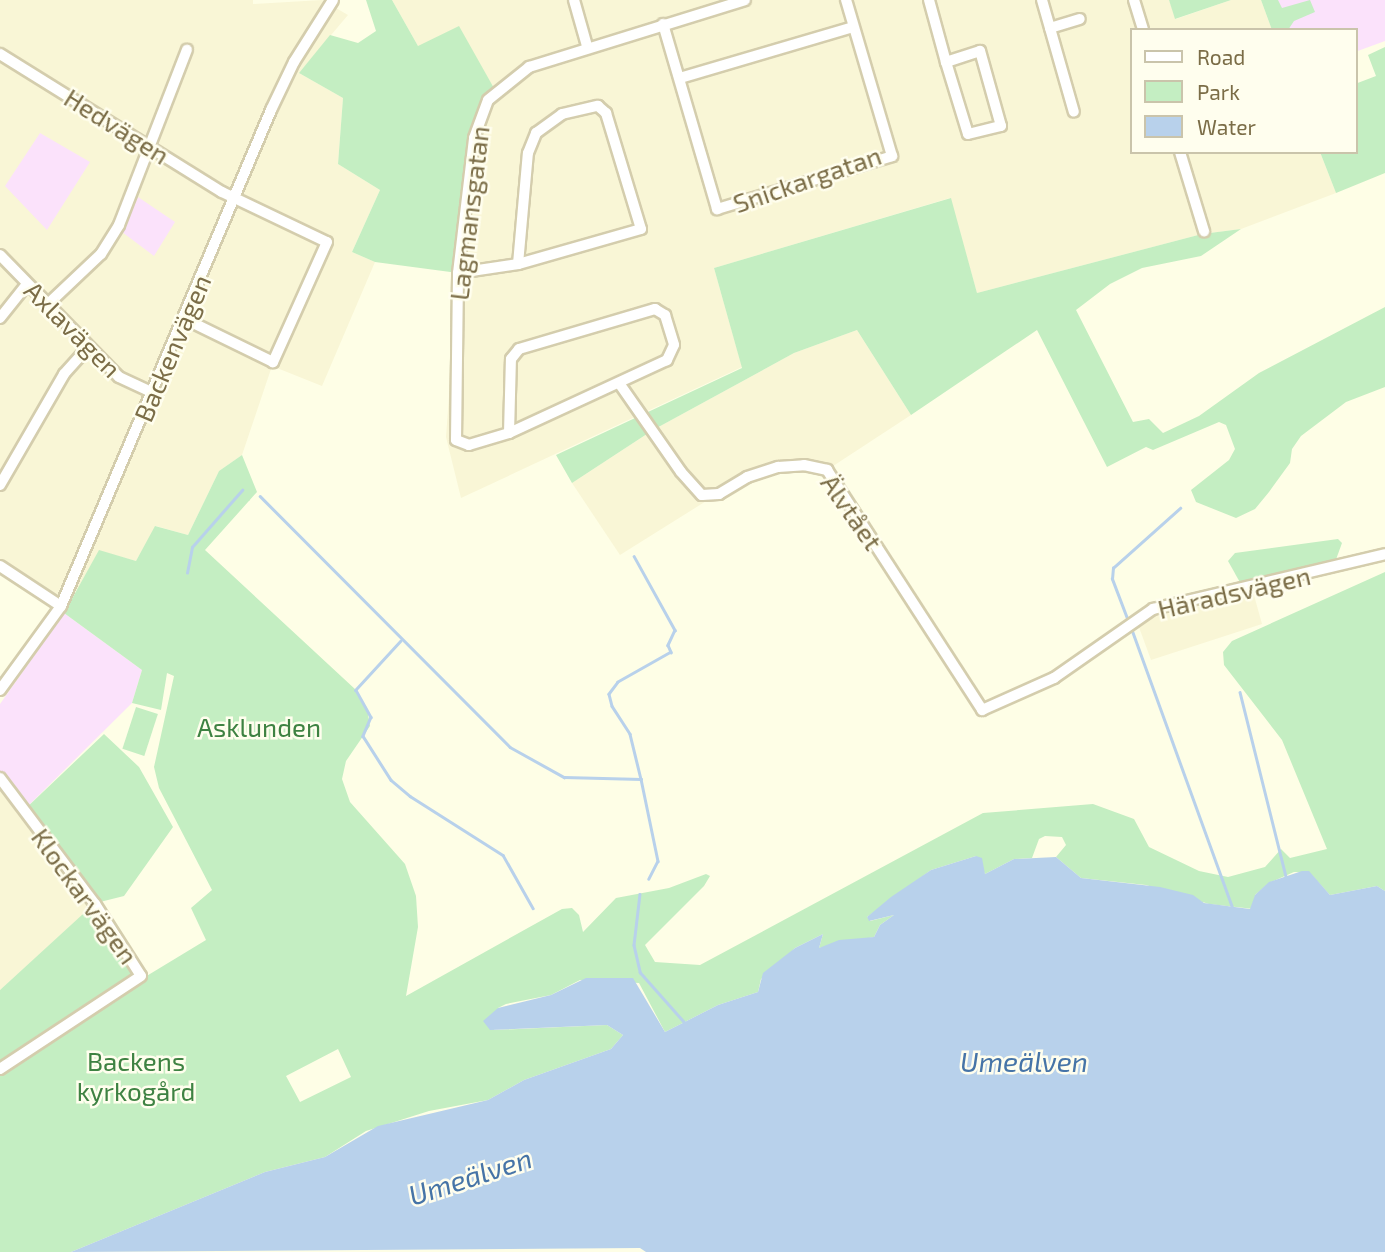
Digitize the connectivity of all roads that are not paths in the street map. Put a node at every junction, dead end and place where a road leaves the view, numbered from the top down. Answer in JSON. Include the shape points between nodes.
{"nodes":[{"id":1,"x":333,"y":0,"type":"edge"},
{"id":2,"x":574,"y":0,"type":"edge"},
{"id":3,"x":745,"y":0,"type":"edge"},
{"id":4,"x":846,"y":0,"type":"edge"},
{"id":5,"x":929,"y":0,"type":"edge"},
{"id":6,"x":1042,"y":0,"type":"edge"},
{"id":7,"x":1134,"y":0,"type":"edge"},
{"id":8,"x":1080,"y":19,"type":"dead end"},
{"id":9,"x":663,"y":24,"type":"junction"},
{"id":10,"x":853,"y":27,"type":"junction"},
{"id":11,"x":1050,"y":28,"type":"junction"},
{"id":12,"x":1142,"y":28,"type":"edge"},
{"id":13,"x":587,"y":46,"type":"junction"},
{"id":14,"x":187,"y":50,"type":"dead end"},
{"id":15,"x":0,"y":54,"type":"edge"},
{"id":16,"x":946,"y":62,"type":"junction"},
{"id":17,"x":680,"y":78,"type":"junction"},
{"id":18,"x":1074,"y":112,"type":"dead end"},
{"id":19,"x":150,"y":146,"type":"junction"},
{"id":20,"x":1181,"y":154,"type":"edge"},
{"id":21,"x":234,"y":199,"type":"junction"},
{"id":22,"x":1204,"y":231,"type":"dead end"},
{"id":23,"x":0,"y":255,"type":"edge"},
{"id":24,"x":518,"y":264,"type":"junction"},
{"id":25,"x":458,"y":273,"type":"junction"},
{"id":26,"x":27,"y":284,"type":"junction"},
{"id":27,"x":47,"y":305,"type":"junction"},
{"id":28,"x":0,"y":318,"type":"edge"},
{"id":29,"x":185,"y":319,"type":"junction"},
{"id":30,"x":88,"y":347,"type":"junction"},
{"id":31,"x":619,"y":383,"type":"junction"},
{"id":32,"x":153,"y":393,"type":"junction"},
{"id":33,"x":509,"y":433,"type":"junction"},
{"id":34,"x":0,"y":485,"type":"edge"},
{"id":35,"x":1385,"y":555,"type":"edge"},
{"id":36,"x":0,"y":566,"type":"edge"},
{"id":37,"x":61,"y":607,"type":"junction"},
{"id":38,"x":0,"y":690,"type":"edge"},
{"id":39,"x":982,"y":710,"type":"joint"},
{"id":40,"x":0,"y":778,"type":"edge"},
{"id":41,"x":0,"y":1069,"type":"edge"}],
"edges":[{"from":1,"to":21,"type":"street","name":"Backenvägen","via":[[294,62]]},
{"from":2,"to":13,"type":"street"},
{"from":3,"to":9,"type":"street","name":"Lagmansgatan"},
{"from":4,"to":10,"type":"street","name":"Snickargatan"},
{"from":5,"to":16,"type":"street"},
{"from":6,"to":11,"type":"street"},
{"from":7,"to":12,"type":"street"},
{"from":8,"to":11,"type":"street"},
{"from":9,"to":13,"type":"street","name":"Lagmansgatan"},
{"from":9,"to":17,"type":"street","name":"Snickargatan"},
{"from":10,"to":17,"type":"street"},
{"from":10,"to":17,"type":"street","name":"Snickargatan","via":[[892,156],[717,209]]},
{"from":11,"to":18,"type":"street"},
{"from":13,"to":25,"type":"street","name":"Lagmansgatan","via":[[529,67],[488,100],[474,138]]},
{"from":14,"to":19,"type":"street"},
{"from":15,"to":19,"type":"street","name":"Hedvägen"},
{"from":16,"to":16,"type":"street","via":[[968,134],[1002,125],[981,51]]},
{"from":19,"to":21,"type":"street","name":"Hedvägen"},
{"from":19,"to":27,"type":"street","via":[[107,245]]},
{"from":20,"to":22,"type":"street"},
{"from":21,"to":29,"type":"street","name":"Backenvägen"},
{"from":21,"to":29,"type":"street","name":"Hedvägen","via":[[327,242],[273,362]]},
{"from":23,"to":26,"type":"street","name":"Axlavägen"},
{"from":24,"to":24,"type":"street","via":[[528,153],[536,133],[562,114],[598,106],[606,113],[640,229]]},
{"from":24,"to":25,"type":"street"},
{"from":25,"to":33,"type":"street","name":"Lagmansgatan","via":[[456,440],[469,445]]},
{"from":26,"to":27,"type":"street","name":"Axlavägen"},
{"from":26,"to":28,"type":"street"},
{"from":27,"to":30,"type":"street","name":"Axlavägen"},
{"from":29,"to":32,"type":"street","name":"Backenvägen"},
{"from":30,"to":32,"type":"street","name":"Axlavägen","via":[[119,377]]},
{"from":30,"to":34,"type":"street","via":[[64,374]]},
{"from":31,"to":33,"type":"street"},
{"from":31,"to":33,"type":"street","via":[[672,356],[674,345],[660,310],[515,351]]},
{"from":31,"to":39,"type":"street","name":"Älvtået","via":[[702,495],[719,494],[747,477],[778,467],[827,470]]},
{"from":32,"to":37,"type":"street","name":"Backenvägen"},
{"from":35,"to":39,"type":"street","name":"Häradsvägen","via":[[1153,609],[1054,678]]},
{"from":36,"to":37,"type":"street"},
{"from":37,"to":38,"type":"street","name":"Backenvägen"},
{"from":40,"to":41,"type":"street","name":"Klockarvägen","via":[[95,904],[139,970],[140,980]]}]}
